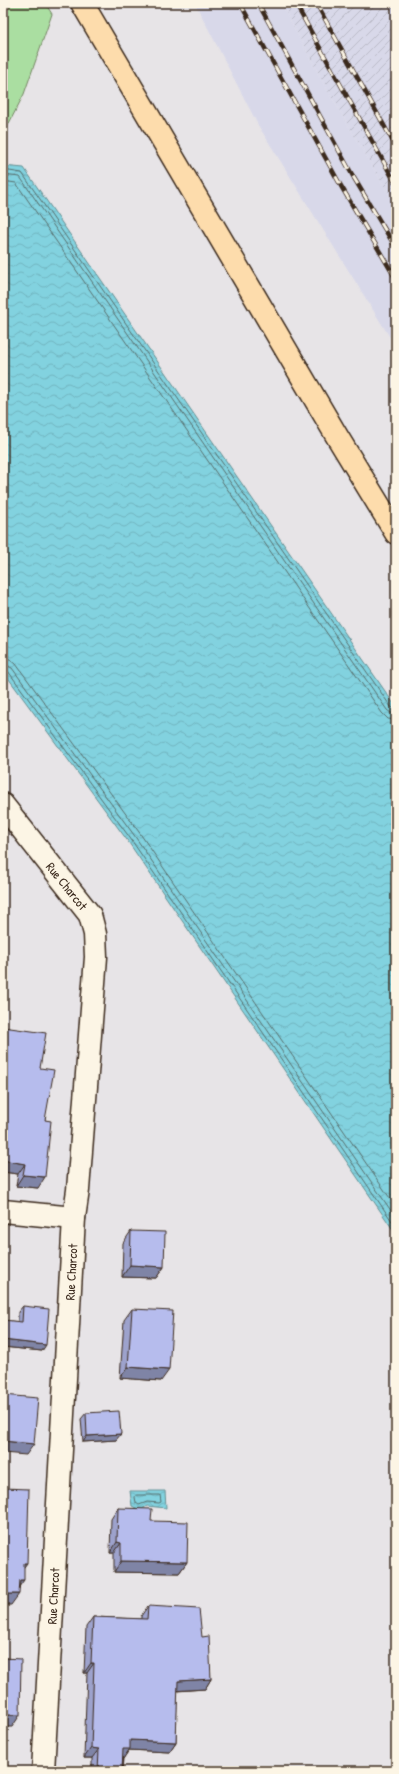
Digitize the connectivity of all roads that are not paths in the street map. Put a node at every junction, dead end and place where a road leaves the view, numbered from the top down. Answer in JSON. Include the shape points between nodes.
{"nodes":[{"id":1,"x":77,"y":3,"type":"edge"},
{"id":2,"x":82,"y":3,"type":"edge"},
{"id":3,"x":87,"y":3,"type":"edge"},
{"id":4,"x":102,"y":37,"type":"junction"},
{"id":5,"x":396,"y":533,"type":"edge"},
{"id":6,"x":3,"y":805,"type":"edge"},
{"id":7,"x":3,"y":1211,"type":"edge"},
{"id":8,"x":74,"y":1218,"type":"junction"},
{"id":9,"x":43,"y":1771,"type":"edge"}],
"edges":[{"from":1,"to":4,"type":"main road"},
{"from":2,"to":4,"type":"main road"},
{"from":3,"to":4,"type":"main road"},
{"from":4,"to":5,"type":"main road"},
{"from":6,"to":8,"type":"street","name":"Rue Charcot","via":[[90,915],[95,934],[96,957]]},
{"from":7,"to":8,"type":"street"},
{"from":8,"to":9,"type":"street","name":"Rue Charcot"}]}
